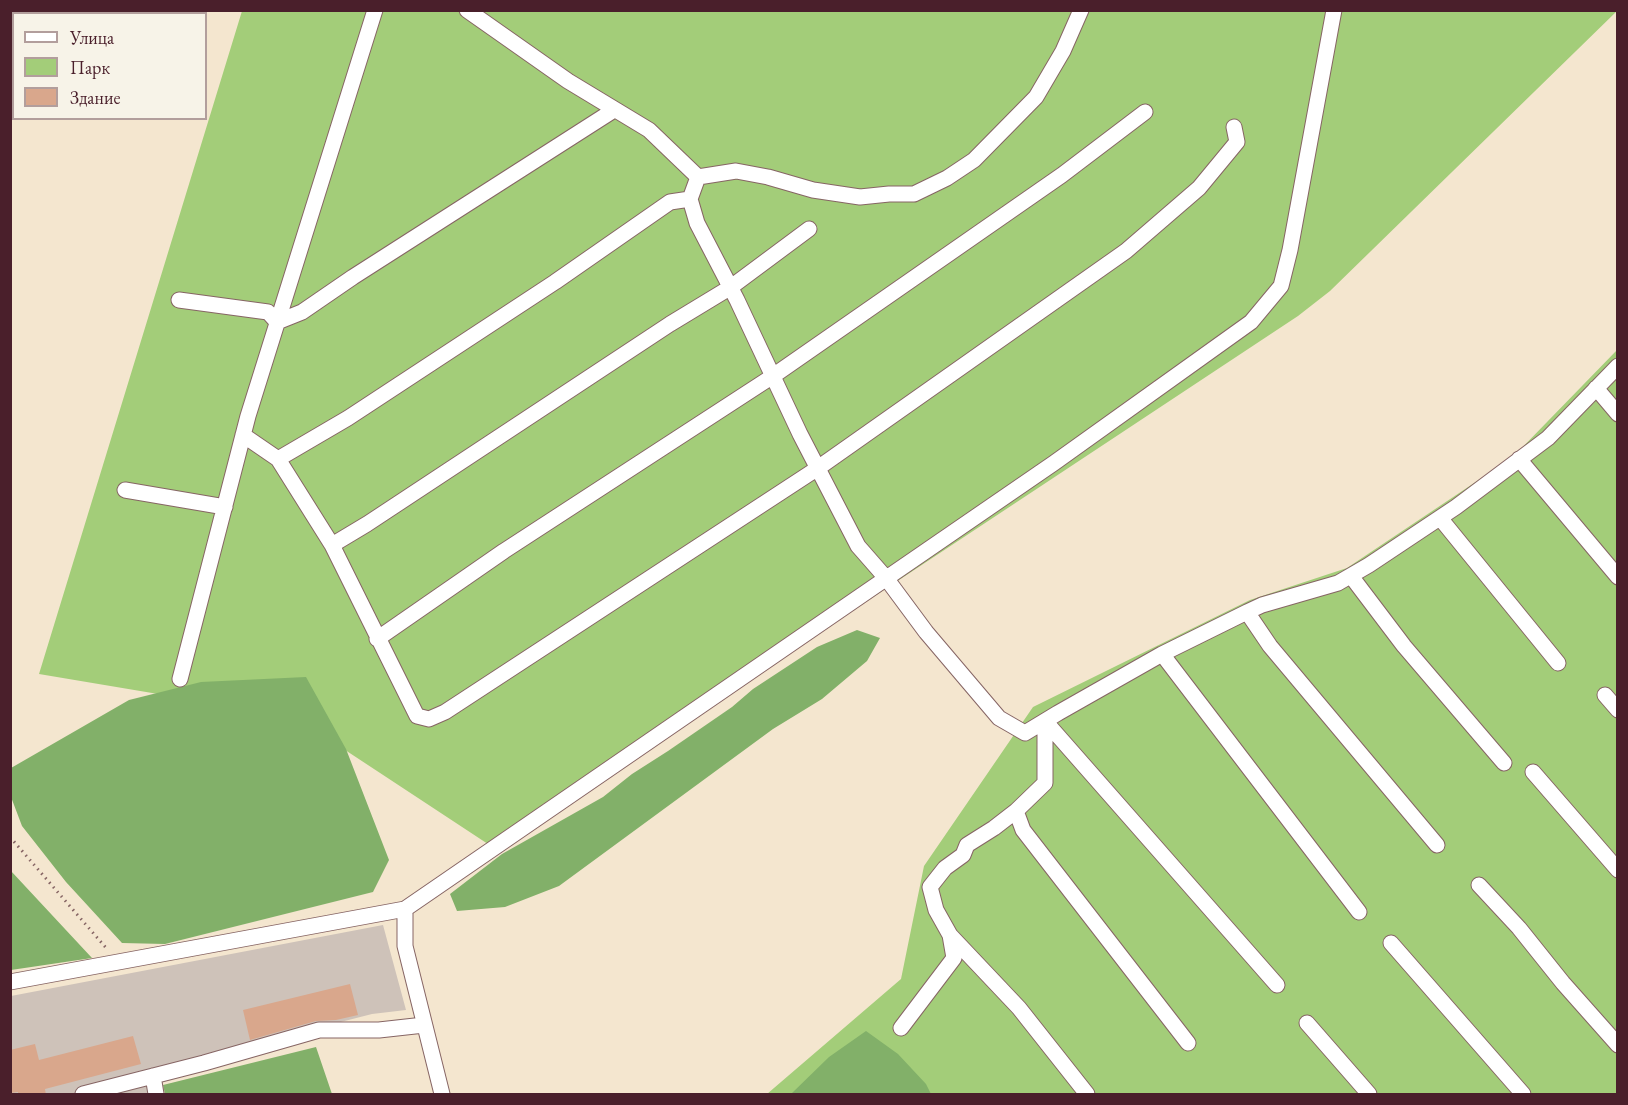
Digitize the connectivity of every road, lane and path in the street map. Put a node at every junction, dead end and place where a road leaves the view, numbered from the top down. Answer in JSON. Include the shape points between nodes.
{"nodes":[{"id":1,"x":375,"y":10,"type":"edge"},
{"id":2,"x":467,"y":10,"type":"edge"},
{"id":3,"x":1081,"y":10,"type":"edge"},
{"id":4,"x":1334,"y":10,"type":"edge"},
{"id":5,"x":614,"y":110,"type":"junction"},
{"id":6,"x":1145,"y":112,"type":"dead end"},
{"id":7,"x":1234,"y":127,"type":"dead end"},
{"id":8,"x":698,"y":177,"type":"junction"},
{"id":9,"x":690,"y":199,"type":"junction"},
{"id":10,"x":809,"y":229,"type":"dead end"},
{"id":11,"x":731,"y":287,"type":"junction"},
{"id":12,"x":179,"y":300,"type":"dead end"},
{"id":13,"x":278,"y":322,"type":"junction"},
{"id":14,"x":1617,"y":366,"type":"edge"},
{"id":15,"x":773,"y":376,"type":"junction"},
{"id":16,"x":1596,"y":388,"type":"junction"},
{"id":17,"x":1617,"y":414,"type":"edge"},
{"id":18,"x":243,"y":435,"type":"junction"},
{"id":19,"x":278,"y":459,"type":"junction"},
{"id":20,"x":1519,"y":459,"type":"junction"},
{"id":21,"x":818,"y":468,"type":"junction"},
{"id":22,"x":125,"y":490,"type":"dead end"},
{"id":23,"x":225,"y":507,"type":"junction"},
{"id":24,"x":1440,"y":518,"type":"junction"},
{"id":25,"x":332,"y":545,"type":"junction"},
{"id":26,"x":1351,"y":576,"type":"junction"},
{"id":27,"x":1617,"y":577,"type":"edge"},
{"id":28,"x":886,"y":578,"type":"junction"},
{"id":29,"x":1247,"y":612,"type":"junction"},
{"id":30,"x":377,"y":639,"type":"junction"},
{"id":31,"x":1162,"y":654,"type":"junction"},
{"id":32,"x":1558,"y":663,"type":"dead end"},
{"id":33,"x":180,"y":679,"type":"dead end"},
{"id":34,"x":1605,"y":695,"type":"dead end"},
{"id":35,"x":1617,"y":710,"type":"edge"},
{"id":36,"x":1045,"y":721,"type":"junction"},
{"id":37,"x":1503,"y":762,"type":"dead end"},
{"id":38,"x":1533,"y":772,"type":"dead end"},
{"id":39,"x":1016,"y":811,"type":"junction"},
{"id":40,"x":10,"y":837,"type":"edge"},
{"id":41,"x":1437,"y":845,"type":"dead end"},
{"id":42,"x":1617,"y":870,"type":"edge"},
{"id":43,"x":1479,"y":885,"type":"dead end"},
{"id":44,"x":405,"y":909,"type":"junction"},
{"id":45,"x":1359,"y":912,"type":"dead end"},
{"id":46,"x":950,"y":935,"type":"junction"},
{"id":47,"x":1391,"y":943,"type":"dead end"},
{"id":48,"x":118,"y":962,"type":"junction"},
{"id":49,"x":10,"y":982,"type":"edge"},
{"id":50,"x":1277,"y":985,"type":"dead end"},
{"id":51,"x":1307,"y":1023,"type":"dead end"},
{"id":52,"x":424,"y":1025,"type":"junction"},
{"id":53,"x":902,"y":1028,"type":"dead end"},
{"id":54,"x":1188,"y":1043,"type":"dead end"},
{"id":55,"x":1617,"y":1045,"type":"edge"},
{"id":56,"x":153,"y":1076,"type":"junction"},
{"id":57,"x":83,"y":1095,"type":"edge"},
{"id":58,"x":156,"y":1095,"type":"edge"},
{"id":59,"x":442,"y":1095,"type":"edge"},
{"id":60,"x":1087,"y":1095,"type":"edge"},
{"id":61,"x":1369,"y":1095,"type":"edge"},
{"id":62,"x":1523,"y":1095,"type":"edge"}],
"edges":[{"from":1,"to":13,"type":"street"},
{"from":2,"to":5,"type":"street"},
{"from":3,"to":8,"type":"street","via":[[1036,97],[974,160],[914,194],[860,197],[736,171]]},
{"from":4,"to":28,"type":"street","via":[[1281,286],[1251,322]]},
{"from":5,"to":8,"type":"street","via":[[649,129]]},
{"from":5,"to":13,"type":"street","via":[[302,312]]},
{"from":6,"to":15,"type":"street","via":[[1062,175]]},
{"from":7,"to":21,"type":"street","via":[[1237,141],[1199,188],[1126,251]]},
{"from":8,"to":9,"type":"street"},
{"from":9,"to":11,"type":"street"},
{"from":9,"to":19,"type":"street","via":[[670,202],[348,418]]},
{"from":10,"to":11,"type":"street"},
{"from":11,"to":15,"type":"street"},
{"from":11,"to":25,"type":"street"},
{"from":12,"to":13,"type":"street","via":[[268,312]]},
{"from":13,"to":18,"type":"street"},
{"from":14,"to":16,"type":"street"},
{"from":15,"to":21,"type":"street"},
{"from":15,"to":30,"type":"street","via":[[504,551]]},
{"from":16,"to":17,"type":"street"},
{"from":16,"to":20,"type":"street","via":[[1548,438]]},
{"from":18,"to":19,"type":"street"},
{"from":18,"to":23,"type":"street"},
{"from":19,"to":25,"type":"street"},
{"from":20,"to":24,"type":"street"},
{"from":20,"to":27,"type":"street"},
{"from":21,"to":28,"type":"street","via":[[858,546]]},
{"from":21,"to":30,"type":"street","via":[[429,719],[417,716]]},
{"from":22,"to":23,"type":"street"},
{"from":23,"to":33,"type":"street"},
{"from":24,"to":26,"type":"street"},
{"from":24,"to":32,"type":"street"},
{"from":25,"to":30,"type":"street"},
{"from":26,"to":29,"type":"street"},
{"from":26,"to":37,"type":"street"},
{"from":28,"to":36,"type":"street","via":[[999,718],[1025,734]]},
{"from":28,"to":44,"type":"street"},
{"from":29,"to":31,"type":"street"},
{"from":29,"to":41,"type":"street","via":[[1270,646]]},
{"from":31,"to":36,"type":"street"},
{"from":31,"to":45,"type":"street"},
{"from":34,"to":35,"type":"street"},
{"from":36,"to":39,"type":"street","via":[[1045,783]]},
{"from":36,"to":50,"type":"street"},
{"from":38,"to":42,"type":"street"},
{"from":39,"to":46,"type":"street","via":[[967,845],[963,855],[945,868],[930,887],[936,910]]},
{"from":39,"to":54,"type":"street","via":[[1023,830]]},
{"from":40,"to":48,"type":"path"},
{"from":43,"to":55,"type":"street"},
{"from":44,"to":48,"type":"street"},
{"from":44,"to":52,"type":"street","via":[[405,946]]},
{"from":46,"to":53,"type":"street","via":[[954,958]]},
{"from":46,"to":60,"type":"street","via":[[1019,1008]]},
{"from":47,"to":62,"type":"street"},
{"from":48,"to":49,"type":"street"},
{"from":51,"to":61,"type":"street"},
{"from":52,"to":56,"type":"street","via":[[319,1030]]},
{"from":52,"to":59,"type":"street"},
{"from":56,"to":57,"type":"street"},
{"from":56,"to":58,"type":"street"}]}
